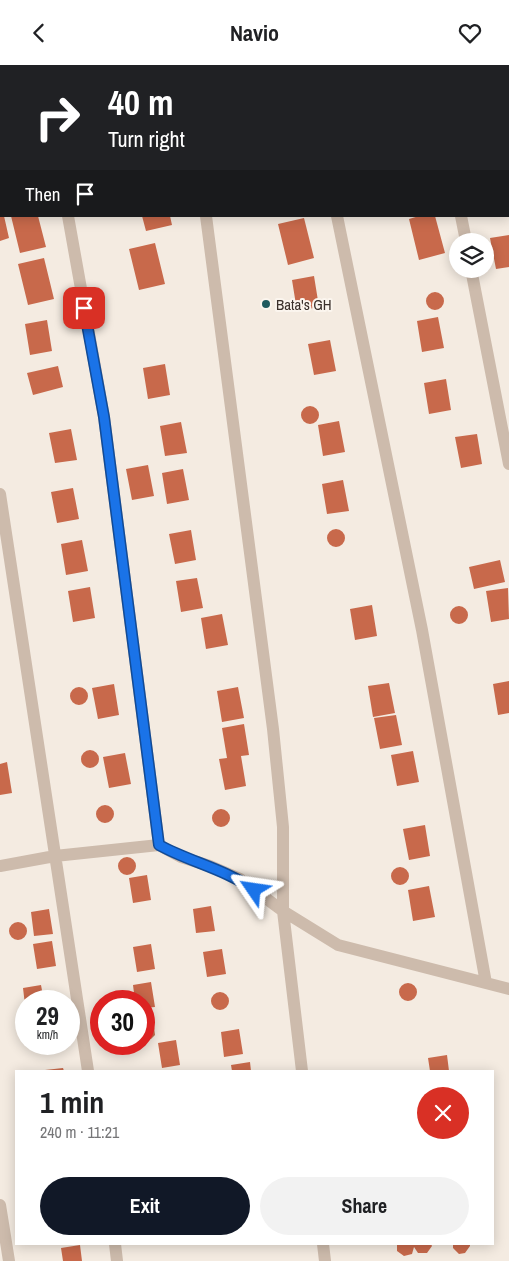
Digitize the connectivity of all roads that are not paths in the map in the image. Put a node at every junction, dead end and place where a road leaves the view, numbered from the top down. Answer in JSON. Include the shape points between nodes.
{"nodes":[{"id":1,"x":68,"y":217,"type":"edge"},
{"id":2,"x":206,"y":217,"type":"edge"},
{"id":3,"x":337,"y":217,"type":"edge"},
{"id":4,"x":461,"y":217,"type":"edge"},
{"id":5,"x":464,"y":233,"type":"edge"},
{"id":6,"x":473,"y":278,"type":"edge"},
{"id":7,"x":509,"y":464,"type":"edge"},
{"id":8,"x":0,"y":494,"type":"edge"},
{"id":9,"x":159,"y":845,"type":"junction"},
{"id":10,"x":55,"y":856,"type":"junction"},
{"id":11,"x":0,"y":866,"type":"edge"},
{"id":12,"x":283,"y":911,"type":"junction"},
{"id":13,"x":486,"y":983,"type":"junction"},
{"id":14,"x":509,"y":989,"type":"edge"},
{"id":15,"x":88,"y":1070,"type":"edge"},
{"id":16,"x":302,"y":1070,"type":"edge"},
{"id":17,"x":0,"y":1205,"type":"edge"},
{"id":18,"x":114,"y":1245,"type":"edge"},
{"id":19,"x":323,"y":1245,"type":"edge"},
{"id":20,"x":6,"y":1259,"type":"edge"},
{"id":21,"x":117,"y":1261,"type":"edge"},
{"id":22,"x":325,"y":1261,"type":"edge"}],
"edges":[{"from":1,"to":9,"type":"street","via":[[104,417]]},
{"from":2,"to":12,"type":"street","via":[[274,729],[283,827]]},
{"from":3,"to":13,"type":"street","via":[[422,630]]},
{"from":4,"to":5,"type":"street"},
{"from":6,"to":7,"type":"street"},
{"from":8,"to":10,"type":"street"},
{"from":9,"to":10,"type":"street"},
{"from":9,"to":12,"type":"street","via":[[181,857],[210,865],[240,879]]},
{"from":10,"to":11,"type":"street"},
{"from":10,"to":15,"type":"street"},
{"from":12,"to":13,"type":"street","via":[[338,945]]},
{"from":12,"to":16,"type":"street"},
{"from":13,"to":14,"type":"street"},
{"from":17,"to":20,"type":"street"},
{"from":18,"to":21,"type":"street"},
{"from":19,"to":22,"type":"street"}]}
